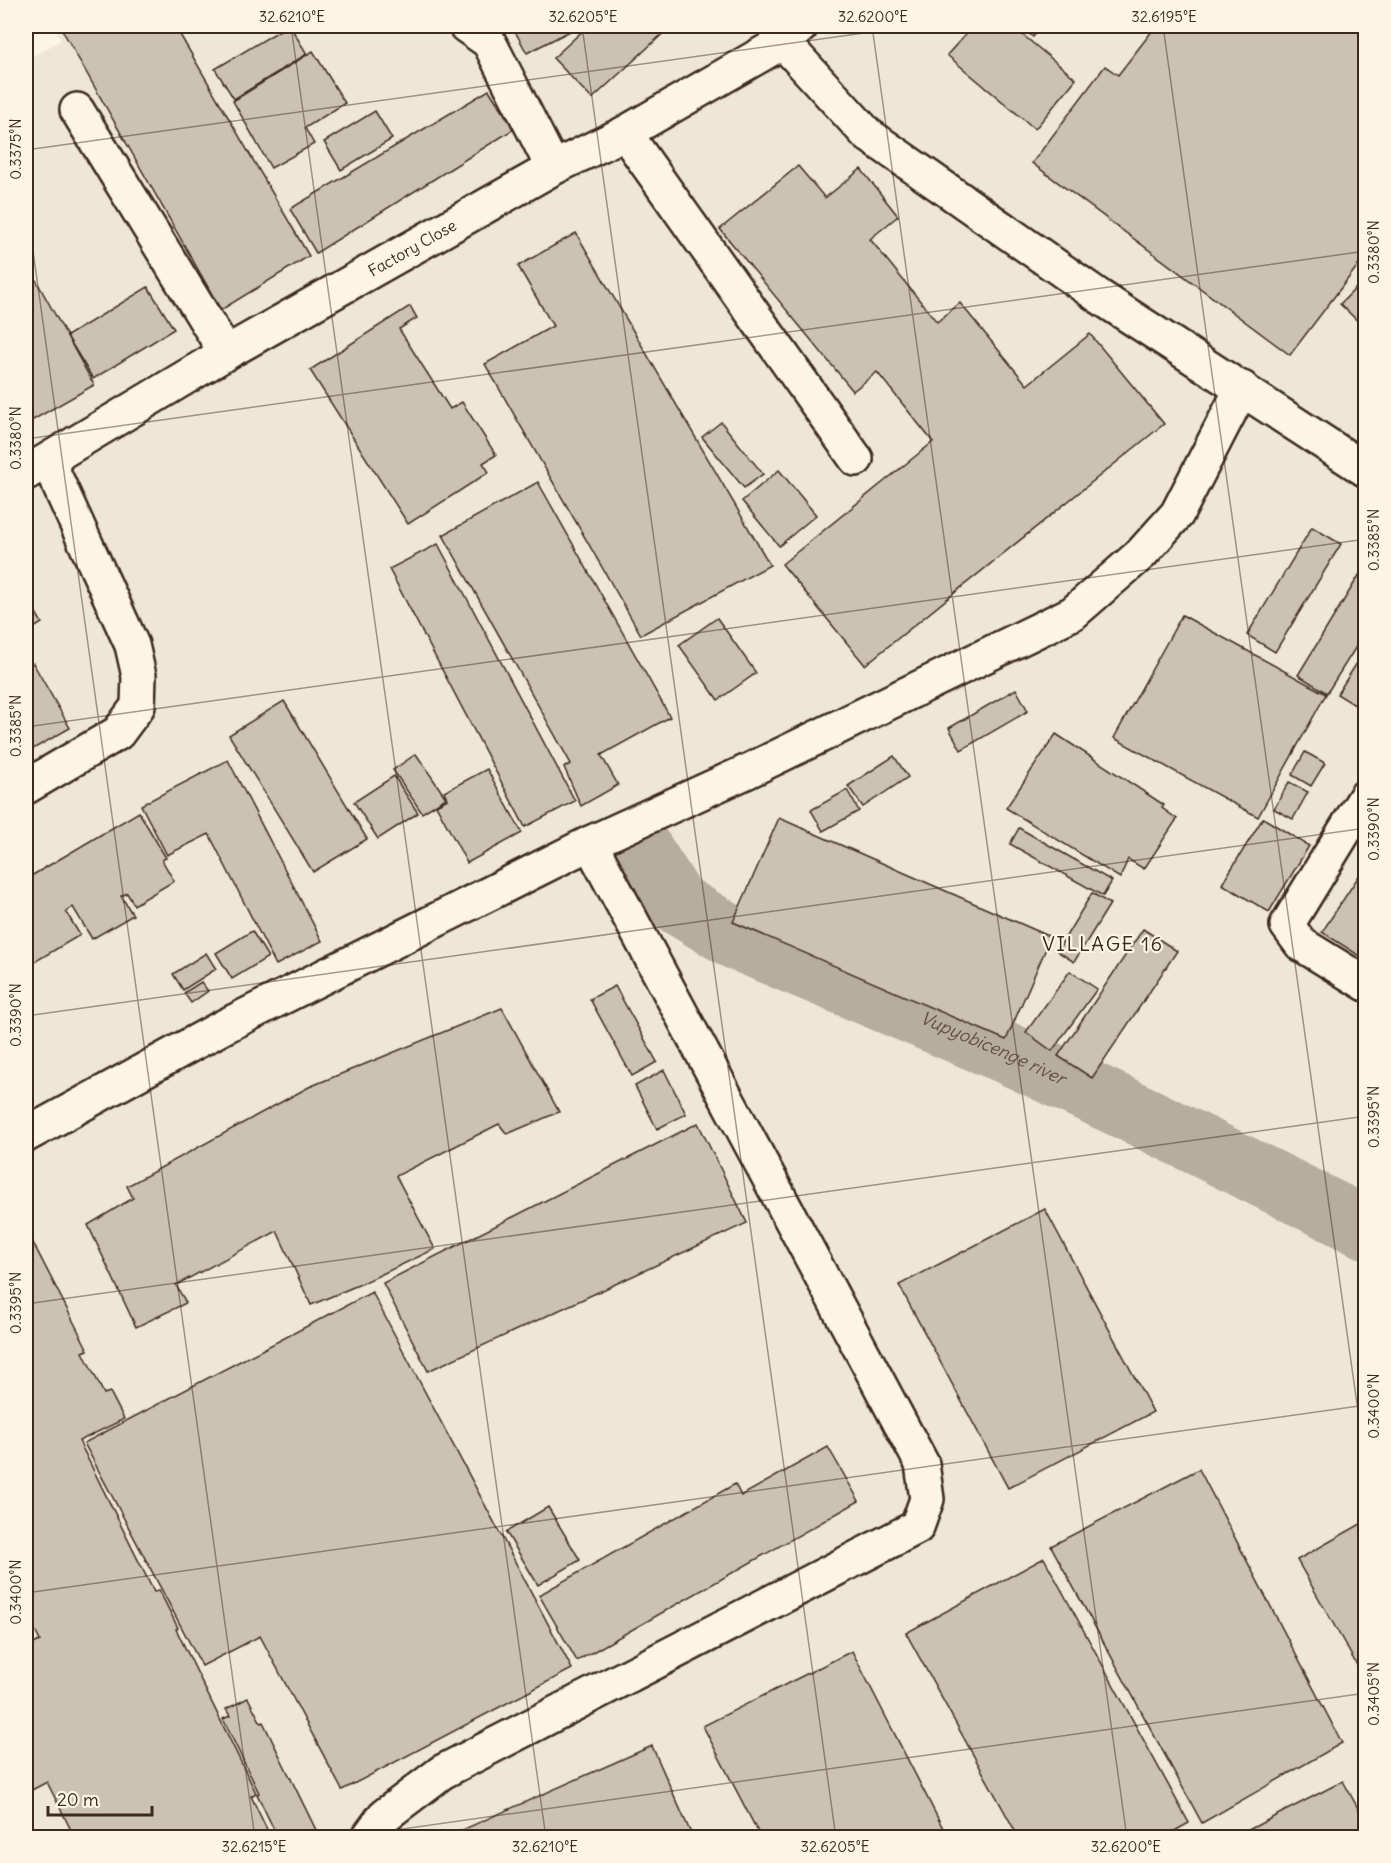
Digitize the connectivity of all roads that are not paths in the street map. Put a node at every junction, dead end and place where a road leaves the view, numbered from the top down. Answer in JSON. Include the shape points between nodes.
{"nodes":[{"id":1,"x":466,"y":26,"type":"edge"},
{"id":2,"x":792,"y":34,"type":"edge"},
{"id":3,"x":77,"y":110,"type":"dead end"},
{"id":4,"x":625,"y":133,"type":"junction"},
{"id":5,"x":553,"y":168,"type":"junction"},
{"id":6,"x":226,"y":353,"type":"junction"},
{"id":7,"x":1242,"y":388,"type":"junction"},
{"id":8,"x":856,"y":459,"type":"dead end"},
{"id":9,"x":37,"y":467,"type":"edge"},
{"id":10,"x":1365,"y":471,"type":"edge"},
{"id":11,"x":26,"y":787,"type":"edge"},
{"id":12,"x":1365,"y":796,"type":"edge"},
{"id":13,"x":590,"y":843,"type":"junction"},
{"id":14,"x":1365,"y":984,"type":"edge"},
{"id":15,"x":26,"y":1135,"type":"edge"},
{"id":16,"x":368,"y":1838,"type":"edge"}],
"edges":[{"from":1,"to":5,"type":"lane","via":[[489,42]]},
{"from":2,"to":4,"type":"lane","name":"Factory Close"},
{"from":2,"to":7,"type":"lane","via":[[867,134],[1100,297]]},
{"from":3,"to":6,"type":"lane"},
{"from":4,"to":5,"type":"lane","name":"Factory Close"},
{"from":4,"to":8,"type":"lane"},
{"from":5,"to":6,"type":"lane","name":"Factory Close"},
{"from":6,"to":9,"type":"lane","name":"Factory Close"},
{"from":7,"to":10,"type":"lane"},
{"from":7,"to":13,"type":"lane","via":[[1177,514],[1141,554],[1073,613]]},
{"from":9,"to":11,"type":"lane","via":[[132,645],[139,676],[138,706],[118,733]]},
{"from":12,"to":14,"type":"lane","via":[[1287,925],[1300,944]]},
{"from":13,"to":15,"type":"lane","via":[[224,1027]]},
{"from":13,"to":16,"type":"lane","via":[[922,1464],[927,1499],[917,1527],[442,1772],[384,1816]]}]}
